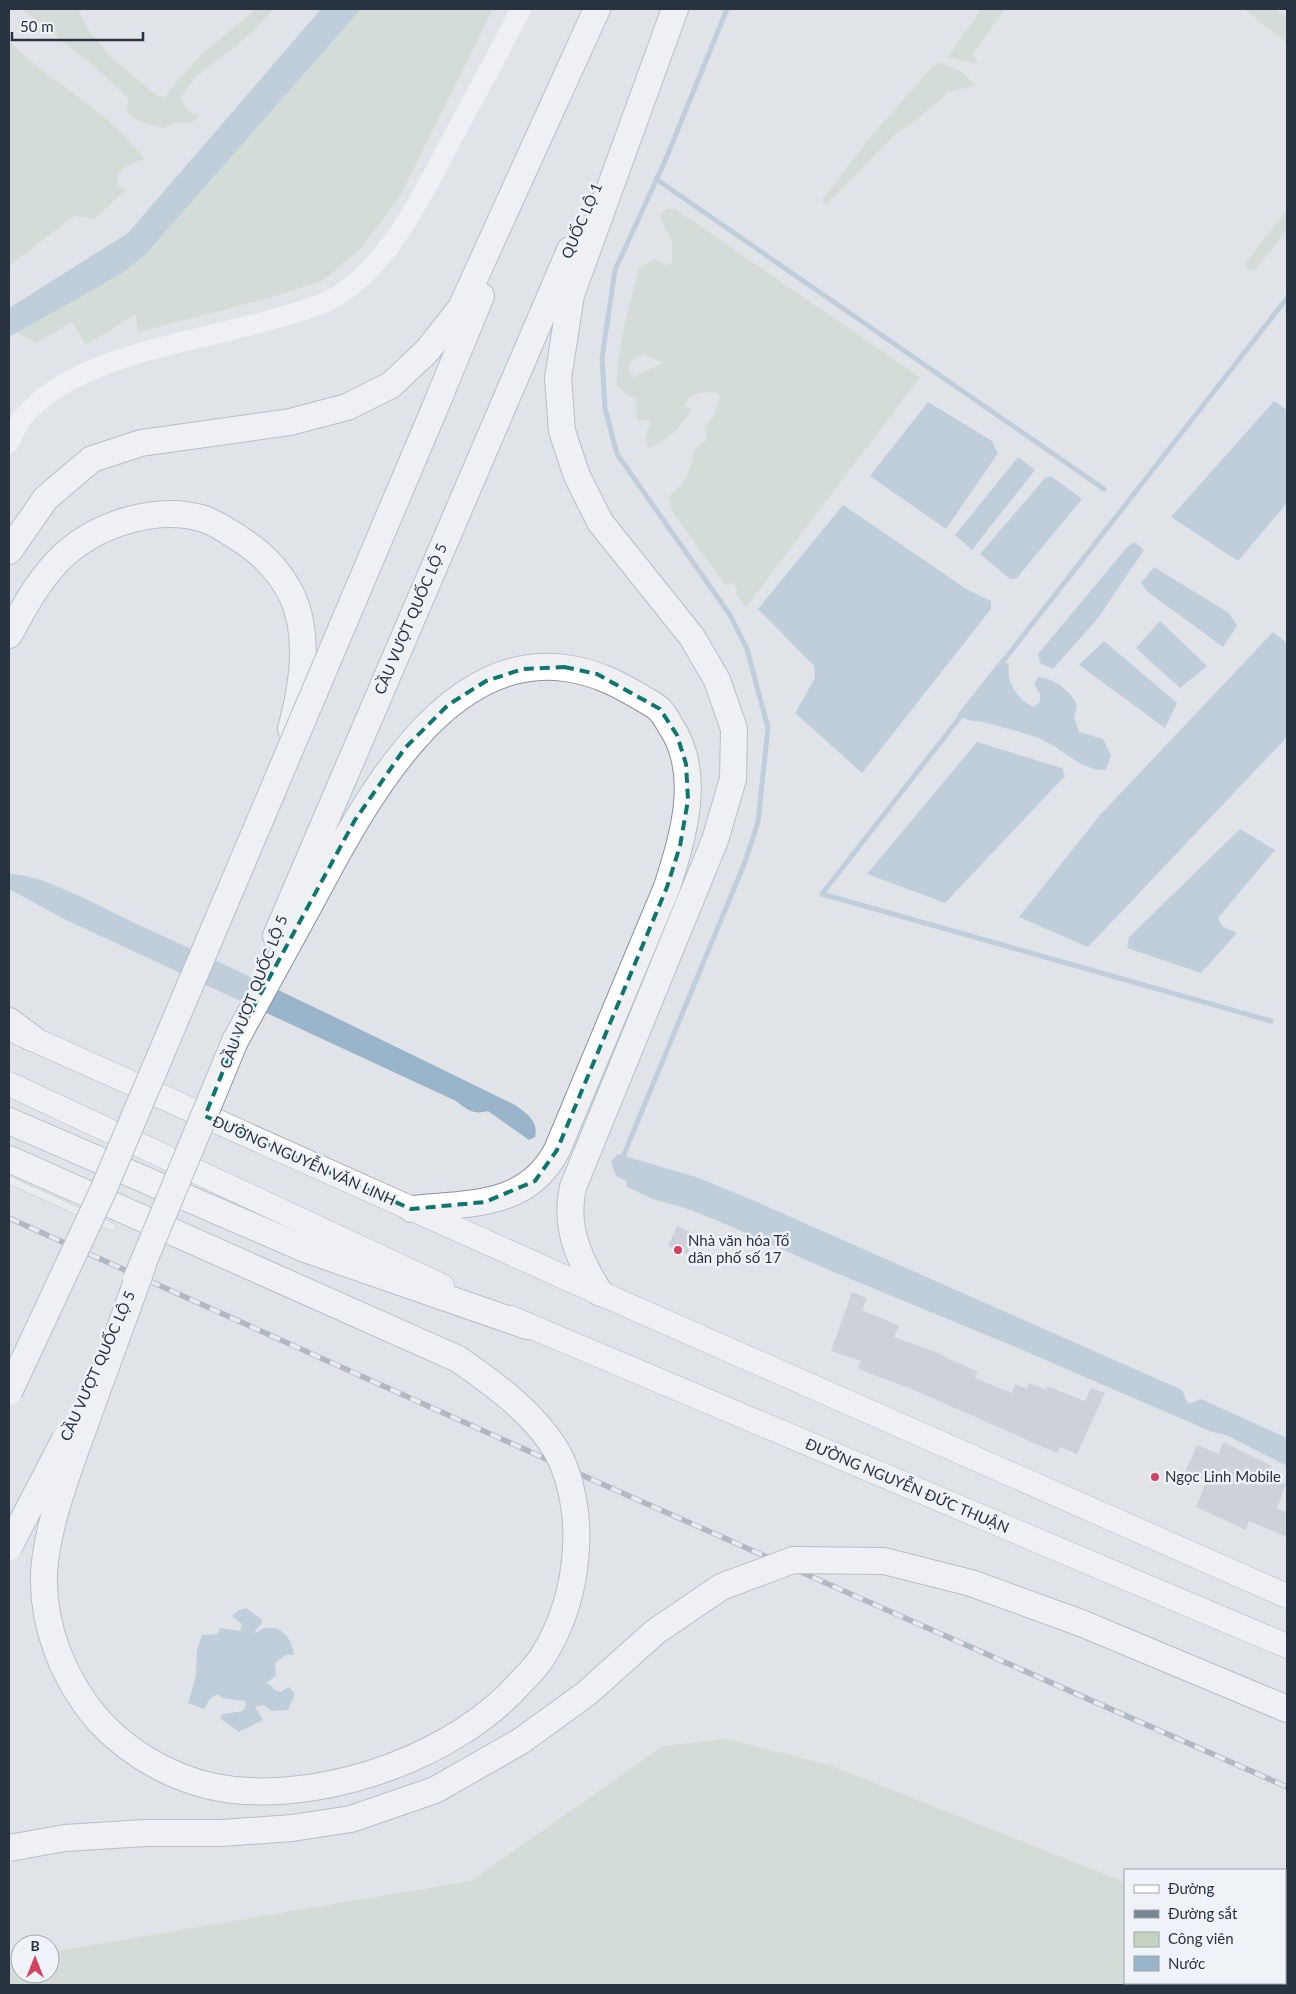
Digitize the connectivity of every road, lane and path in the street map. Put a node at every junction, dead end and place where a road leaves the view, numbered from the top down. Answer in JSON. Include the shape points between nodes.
{"nodes":[{"id":1,"x":521,"y":9,"type":"edge"},
{"id":2,"x":597,"y":9,"type":"edge"},
{"id":3,"x":675,"y":9,"type":"edge"},
{"id":4,"x":491,"y":433,"type":"joint"},
{"id":5,"x":9,"y":443,"type":"edge"},
{"id":6,"x":9,"y":551,"type":"edge"},
{"id":7,"x":9,"y":635,"type":"edge"},
{"id":8,"x":226,"y":900,"type":"junction"},
{"id":9,"x":9,"y":1021,"type":"edge"},
{"id":10,"x":20,"y":1033,"type":"edge"},
{"id":11,"x":236,"y":1042,"type":"junction"},
{"id":12,"x":9,"y":1084,"type":"edge"},
{"id":13,"x":9,"y":1121,"type":"edge"},
{"id":14,"x":9,"y":1159,"type":"edge"},
{"id":15,"x":9,"y":1180,"type":"edge"},
{"id":16,"x":411,"y":1209,"type":"junction"},
{"id":17,"x":112,"y":1227,"type":"dead end"},
{"id":18,"x":143,"y":1265,"type":"junction"},
{"id":19,"x":600,"y":1293,"type":"junction"},
{"id":20,"x":527,"y":1326,"type":"junction"},
{"id":21,"x":9,"y":1392,"type":"edge"},
{"id":22,"x":9,"y":1547,"type":"edge"},
{"id":23,"x":1287,"y":1596,"type":"edge"},
{"id":24,"x":1287,"y":1646,"type":"edge"},
{"id":25,"x":1287,"y":1710,"type":"edge"},
{"id":26,"x":9,"y":1848,"type":"edge"}],
"edges":[{"from":1,"to":5,"type":"main road","via":[[410,216],[381,256],[359,279],[322,304],[252,326],[124,357],[94,370],[39,402],[20,422]]},
{"from":2,"to":6,"type":"highway","via":[[461,308],[427,350],[391,385],[347,407],[290,422],[142,443],[92,458],[46,498]]},
{"from":2,"to":8,"type":"highway","bridge":true,"via":[[434,410]]},
{"from":3,"to":4,"type":"highway","name":"QUỐC LỘ 1"},
{"from":3,"to":19,"type":"highway","via":[[571,295],[558,378],[562,431],[577,476],[600,522],[692,637],[717,680],[734,728],[733,779],[714,840],[573,1187],[570,1212],[573,1240]]},
{"from":4,"to":11,"type":"highway","name":"CẦU VƯỢT QUỐC LỘ 5","via":[[281,923]]},
{"from":7,"to":8,"type":"highway","bridge":true,"via":[[46,574],[66,554],[82,541],[122,523],[148,516],[178,514],[203,519],[226,529],[271,564],[293,598],[300,626],[300,691],[292,728]]},
{"from":8,"to":21,"type":"highway","bridge":true,"via":[[102,1193]]},
{"from":9,"to":10,"type":"highway"},
{"from":10,"to":16,"type":"highway","name":"ĐƯỜNG NGUYỄN VĂN LINH"},
{"from":11,"to":16,"type":"highway","via":[[355,820],[405,748],[448,706],[486,681],[523,669],[564,667],[597,674],[660,709],[677,735],[686,764],[688,800],[680,846],[667,887],[557,1150],[542,1173],[527,1186],[485,1202]]},
{"from":11,"to":18,"type":"highway","name":"CẦU VƯỢT QUỐC LỘ 5","bridge":true},
{"from":12,"to":20,"type":"highway"},
{"from":13,"to":20,"type":"highway","via":[[305,1249]]},
{"from":14,"to":18,"type":"highway","bridge":true,"via":[[458,1359],[495,1385],[534,1421],[558,1452],[574,1500],[575,1571],[561,1622],[542,1659],[486,1715],[438,1746],[399,1762],[329,1784],[277,1791],[234,1790],[196,1782],[150,1762],[128,1748],[89,1709],[59,1656],[48,1620],[44,1572],[68,1470]]},
{"from":15,"to":17,"type":"lane"},
{"from":16,"to":19,"type":"highway","name":"ĐƯỜNG NGUYỄN VĂN LINH"},
{"from":18,"to":22,"type":"highway","name":"CẦU VƯỢT QUỐC LỘ 5","bridge":true,"via":[[58,1454]]},
{"from":19,"to":23,"type":"highway"},
{"from":20,"to":24,"type":"highway","name":"ĐƯỜNG NGUYỄN ĐỨC THUẬN"},
{"from":25,"to":26,"type":"highway","bridge":true,"via":[[1081,1623],[971,1583],[884,1561],[793,1560],[721,1587],[655,1632],[587,1693],[521,1741],[435,1790],[351,1819],[292,1828],[65,1838]]}]}
